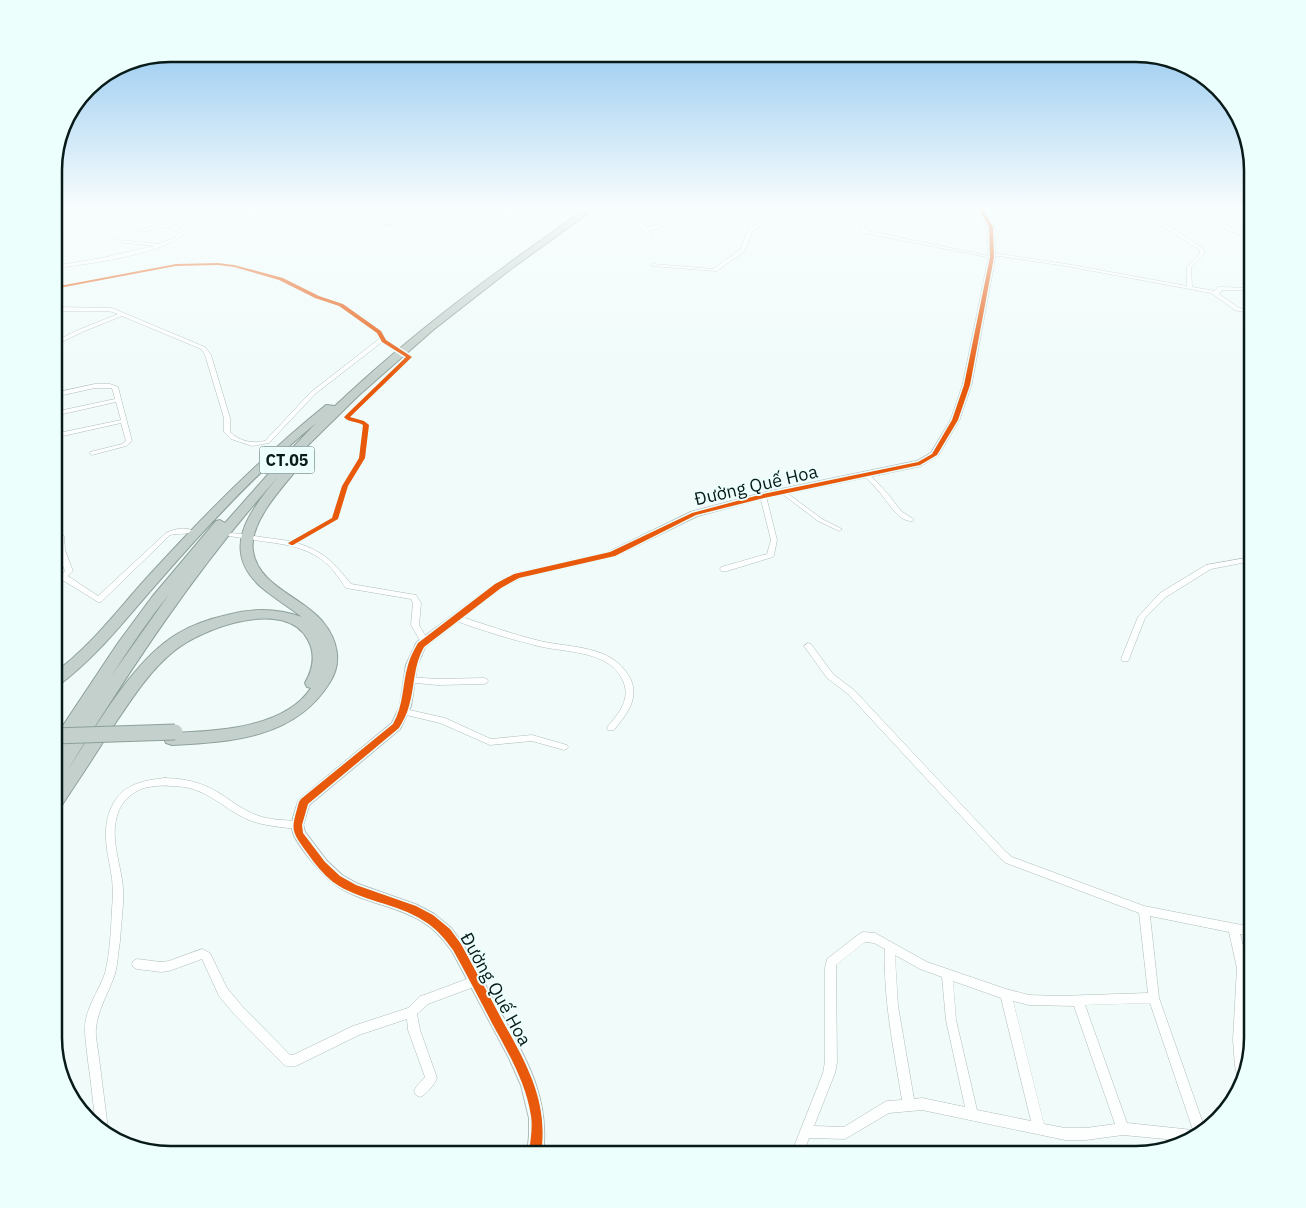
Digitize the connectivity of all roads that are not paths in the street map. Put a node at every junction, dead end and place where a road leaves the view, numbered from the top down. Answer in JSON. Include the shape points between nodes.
{"nodes":[{"id":1,"x":187,"y":265,"type":"edge"},
{"id":2,"x":228,"y":265,"type":"edge"},
{"id":3,"x":501,"y":265,"type":"edge"},
{"id":4,"x":510,"y":265,"type":"edge"},
{"id":5,"x":658,"y":265,"type":"edge"},
{"id":6,"x":721,"y":265,"type":"edge"},
{"id":7,"x":990,"y":265,"type":"edge"},
{"id":8,"x":1068,"y":265,"type":"edge"},
{"id":9,"x":1191,"y":265,"type":"edge"},
{"id":10,"x":63,"y":286,"type":"edge"},
{"id":11,"x":1190,"y":288,"type":"junction"},
{"id":12,"x":1243,"y":289,"type":"edge"},
{"id":13,"x":1217,"y":293,"type":"junction"},
{"id":14,"x":63,"y":309,"type":"edge"},
{"id":15,"x":1243,"y":310,"type":"edge"},
{"id":16,"x":122,"y":314,"type":"junction"},
{"id":17,"x":63,"y":340,"type":"edge"},
{"id":18,"x":401,"y":352,"type":"dead end"},
{"id":19,"x":379,"y":372,"type":"junction"},
{"id":20,"x":63,"y":393,"type":"edge"},
{"id":21,"x":117,"y":400,"type":"junction"},
{"id":22,"x":332,"y":405,"type":"junction"},
{"id":23,"x":63,"y":412,"type":"edge"},
{"id":24,"x":124,"y":420,"type":"junction"},
{"id":25,"x":63,"y":434,"type":"edge"},
{"id":26,"x":92,"y":453,"type":"dead end"},
{"id":27,"x":866,"y":475,"type":"junction"},
{"id":28,"x":783,"y":492,"type":"junction"},
{"id":29,"x":763,"y":496,"type":"junction"},
{"id":30,"x":911,"y":520,"type":"dead end"},
{"id":31,"x":839,"y":529,"type":"dead end"},
{"id":32,"x":190,"y":531,"type":"dead end"},
{"id":33,"x":231,"y":535,"type":"dead end"},
{"id":34,"x":242,"y":536,"type":"dead end"},
{"id":35,"x":254,"y":538,"type":"dead end"},
{"id":36,"x":291,"y":543,"type":"junction"},
{"id":37,"x":63,"y":555,"type":"edge"},
{"id":38,"x":1243,"y":561,"type":"edge"},
{"id":39,"x":724,"y":569,"type":"dead end"},
{"id":40,"x":65,"y":578,"type":"joint"},
{"id":41,"x":456,"y":618,"type":"junction"},
{"id":42,"x":425,"y":642,"type":"junction"},
{"id":43,"x":808,"y":646,"type":"dead end"},
{"id":44,"x":1125,"y":659,"type":"dead end"},
{"id":45,"x":63,"y":674,"type":"edge"},
{"id":46,"x":410,"y":680,"type":"junction"},
{"id":47,"x":484,"y":681,"type":"dead end"},
{"id":48,"x":405,"y":712,"type":"junction"},
{"id":49,"x":611,"y":728,"type":"dead end"},
{"id":50,"x":63,"y":736,"type":"edge"},
{"id":51,"x":174,"y":736,"type":"junction"},
{"id":52,"x":63,"y":738,"type":"edge"},
{"id":53,"x":63,"y":744,"type":"edge"},
{"id":54,"x":564,"y":747,"type":"dead end"},
{"id":55,"x":63,"y":763,"type":"edge"},
{"id":56,"x":63,"y":790,"type":"edge"},
{"id":57,"x":297,"y":825,"type":"junction"},
{"id":58,"x":1144,"y":910,"type":"junction"},
{"id":59,"x":1233,"y":929,"type":"junction"},
{"id":60,"x":1244,"y":931,"type":"edge"},
{"id":61,"x":890,"y":947,"type":"junction"},
{"id":62,"x":137,"y":964,"type":"dead end"},
{"id":63,"x":947,"y":974,"type":"junction"},
{"id":64,"x":475,"y":981,"type":"junction"},
{"id":65,"x":1006,"y":994,"type":"junction"},
{"id":66,"x":1154,"y":998,"type":"junction"},
{"id":67,"x":1078,"y":1001,"type":"junction"},
{"id":68,"x":411,"y":1012,"type":"junction"},
{"id":69,"x":1240,"y":1065,"type":"edge"},
{"id":70,"x":420,"y":1090,"type":"dead end"},
{"id":71,"x":909,"y":1104,"type":"junction"},
{"id":72,"x":972,"y":1113,"type":"junction"},
{"id":73,"x":101,"y":1120,"type":"edge"},
{"id":74,"x":1198,"y":1125,"type":"edge"},
{"id":75,"x":1039,"y":1128,"type":"junction"},
{"id":76,"x":1123,"y":1129,"type":"junction"},
{"id":77,"x":805,"y":1132,"type":"junction"},
{"id":78,"x":1181,"y":1135,"type":"edge"},
{"id":79,"x":536,"y":1146,"type":"edge"},
{"id":80,"x":800,"y":1146,"type":"edge"}],
"edges":[{"from":1,"to":10,"type":"street"},
{"from":2,"to":16,"type":"street","via":[[281,278],[317,297],[342,305],[379,332],[384,341],[313,393],[267,442],[254,445],[233,438],[227,432],[226,418],[204,348]]},
{"from":3,"to":22,"type":"highway","number":"CT.05","via":[[378,362]]},
{"from":4,"to":19,"type":"highway","number":"CT.05","via":[[477,289]]},
{"from":5,"to":6,"type":"street","via":[[714,270]]},
{"from":7,"to":27,"type":"street","name":"Đường Quế Hoa","via":[[967,385],[955,420],[928,460]]},
{"from":8,"to":11,"type":"street"},
{"from":9,"to":11,"type":"street"},
{"from":11,"to":13,"type":"street"},
{"from":12,"to":13,"type":"street","via":[[1220,288]]},
{"from":13,"to":15,"type":"street"},
{"from":14,"to":16,"type":"street","via":[[100,308]]},
{"from":16,"to":17,"type":"street"},
{"from":18,"to":36,"type":"street","via":[[409,357],[347,417],[366,425],[362,458],[345,486],[335,520]]},
{"from":19,"to":51,"type":"highway","via":[[296,463],[251,524],[246,541],[247,556],[258,575],[316,623],[326,636],[331,654],[330,668],[324,681],[302,706],[275,722],[234,733]]},
{"from":19,"to":55,"type":"highway","number":"CT.05","via":[[282,465],[212,548],[134,653]]},
{"from":20,"to":21,"type":"street","via":[[112,385]]},
{"from":21,"to":23,"type":"street"},
{"from":21,"to":24,"type":"street"},
{"from":22,"to":45,"type":"highway","via":[[272,455],[181,548],[97,644]]},
{"from":22,"to":52,"type":"highway","number":"CT.05","via":[[272,464],[163,592]]},
{"from":24,"to":25,"type":"street"},
{"from":24,"to":26,"type":"street","via":[[130,437],[128,443]]},
{"from":27,"to":28,"type":"street","name":"Đường Quế Hoa"},
{"from":27,"to":30,"type":"street","via":[[892,506]]},
{"from":28,"to":29,"type":"street","name":"Đường Quế Hoa"},
{"from":28,"to":31,"type":"street","via":[[820,520]]},
{"from":29,"to":39,"type":"street","via":[[774,540],[770,555]]},
{"from":29,"to":41,"type":"street","name":"Đường Quế Hoa","via":[[689,516],[612,554],[518,576],[498,586]]},
{"from":32,"to":40,"type":"street","via":[[168,534],[98,600]]},
{"from":33,"to":34,"type":"street"},
{"from":35,"to":36,"type":"street"},
{"from":36,"to":42,"type":"street","via":[[319,555],[350,586],[412,597],[417,603],[415,625]]},
{"from":37,"to":40,"type":"street","via":[[69,571]]},
{"from":38,"to":44,"type":"street","via":[[1209,567],[1163,595],[1142,617]]},
{"from":41,"to":42,"type":"street","name":"Đường Quế Hoa"},
{"from":41,"to":49,"type":"street","via":[[502,635],[604,656],[621,668],[632,697]]},
{"from":42,"to":46,"type":"street","name":"Đường Quế Hoa","via":[[414,654]]},
{"from":43,"to":58,"type":"street","via":[[830,676],[851,692],[1009,860]]},
{"from":46,"to":47,"type":"street"},
{"from":46,"to":48,"type":"street","name":"Đường Quế Hoa"},
{"from":48,"to":54,"type":"street","via":[[442,720],[490,742],[532,738]]},
{"from":48,"to":57,"type":"street","name":"Đường Quế Hoa","via":[[396,726],[308,798]]},
{"from":50,"to":51,"type":"highway","bridge":true},
{"from":51,"to":53,"type":"highway"},
{"from":51,"to":56,"type":"highway","via":[[235,726],[286,709],[302,696],[319,668],[321,656],[317,639],[308,628],[294,620],[262,614],[218,620],[182,637],[144,672]]},
{"from":57,"to":64,"type":"street","name":"Đường Quế Hoa","via":[[299,834],[337,879],[412,909],[446,932]]},
{"from":57,"to":73,"type":"street","via":[[251,817],[200,787],[177,782],[142,783],[122,797],[113,815],[110,838],[118,892],[112,964],[90,1029]]},
{"from":58,"to":59,"type":"street"},
{"from":58,"to":66,"type":"street"},
{"from":59,"to":60,"type":"street"},
{"from":59,"to":69,"type":"street","via":[[1243,973],[1238,1046]]},
{"from":61,"to":63,"type":"street","via":[[924,966]]},
{"from":61,"to":71,"type":"street","via":[[894,1020]]},
{"from":61,"to":77,"type":"street","via":[[876,938],[863,936],[831,962],[831,1062]]},
{"from":62,"to":68,"type":"street","via":[[161,967],[202,954],[206,956],[223,992],[288,1060],[357,1030]]},
{"from":63,"to":65,"type":"street"},
{"from":63,"to":72,"type":"street","via":[[951,1020]]},
{"from":64,"to":68,"type":"street","via":[[424,1000]]},
{"from":64,"to":79,"type":"street","name":"Đường Quế Hoa","via":[[524,1070],[538,1120]]},
{"from":65,"to":67,"type":"street","via":[[1042,1001]]},
{"from":65,"to":75,"type":"street"},
{"from":66,"to":67,"type":"street"},
{"from":66,"to":74,"type":"street"},
{"from":67,"to":76,"type":"street"},
{"from":68,"to":70,"type":"street","via":[[431,1078]]},
{"from":71,"to":72,"type":"street"},
{"from":71,"to":77,"type":"street","via":[[880,1110],[845,1133]]},
{"from":72,"to":75,"type":"street"},
{"from":75,"to":76,"type":"street","via":[[1076,1135]]},
{"from":76,"to":78,"type":"street"},
{"from":77,"to":80,"type":"street"}]}
